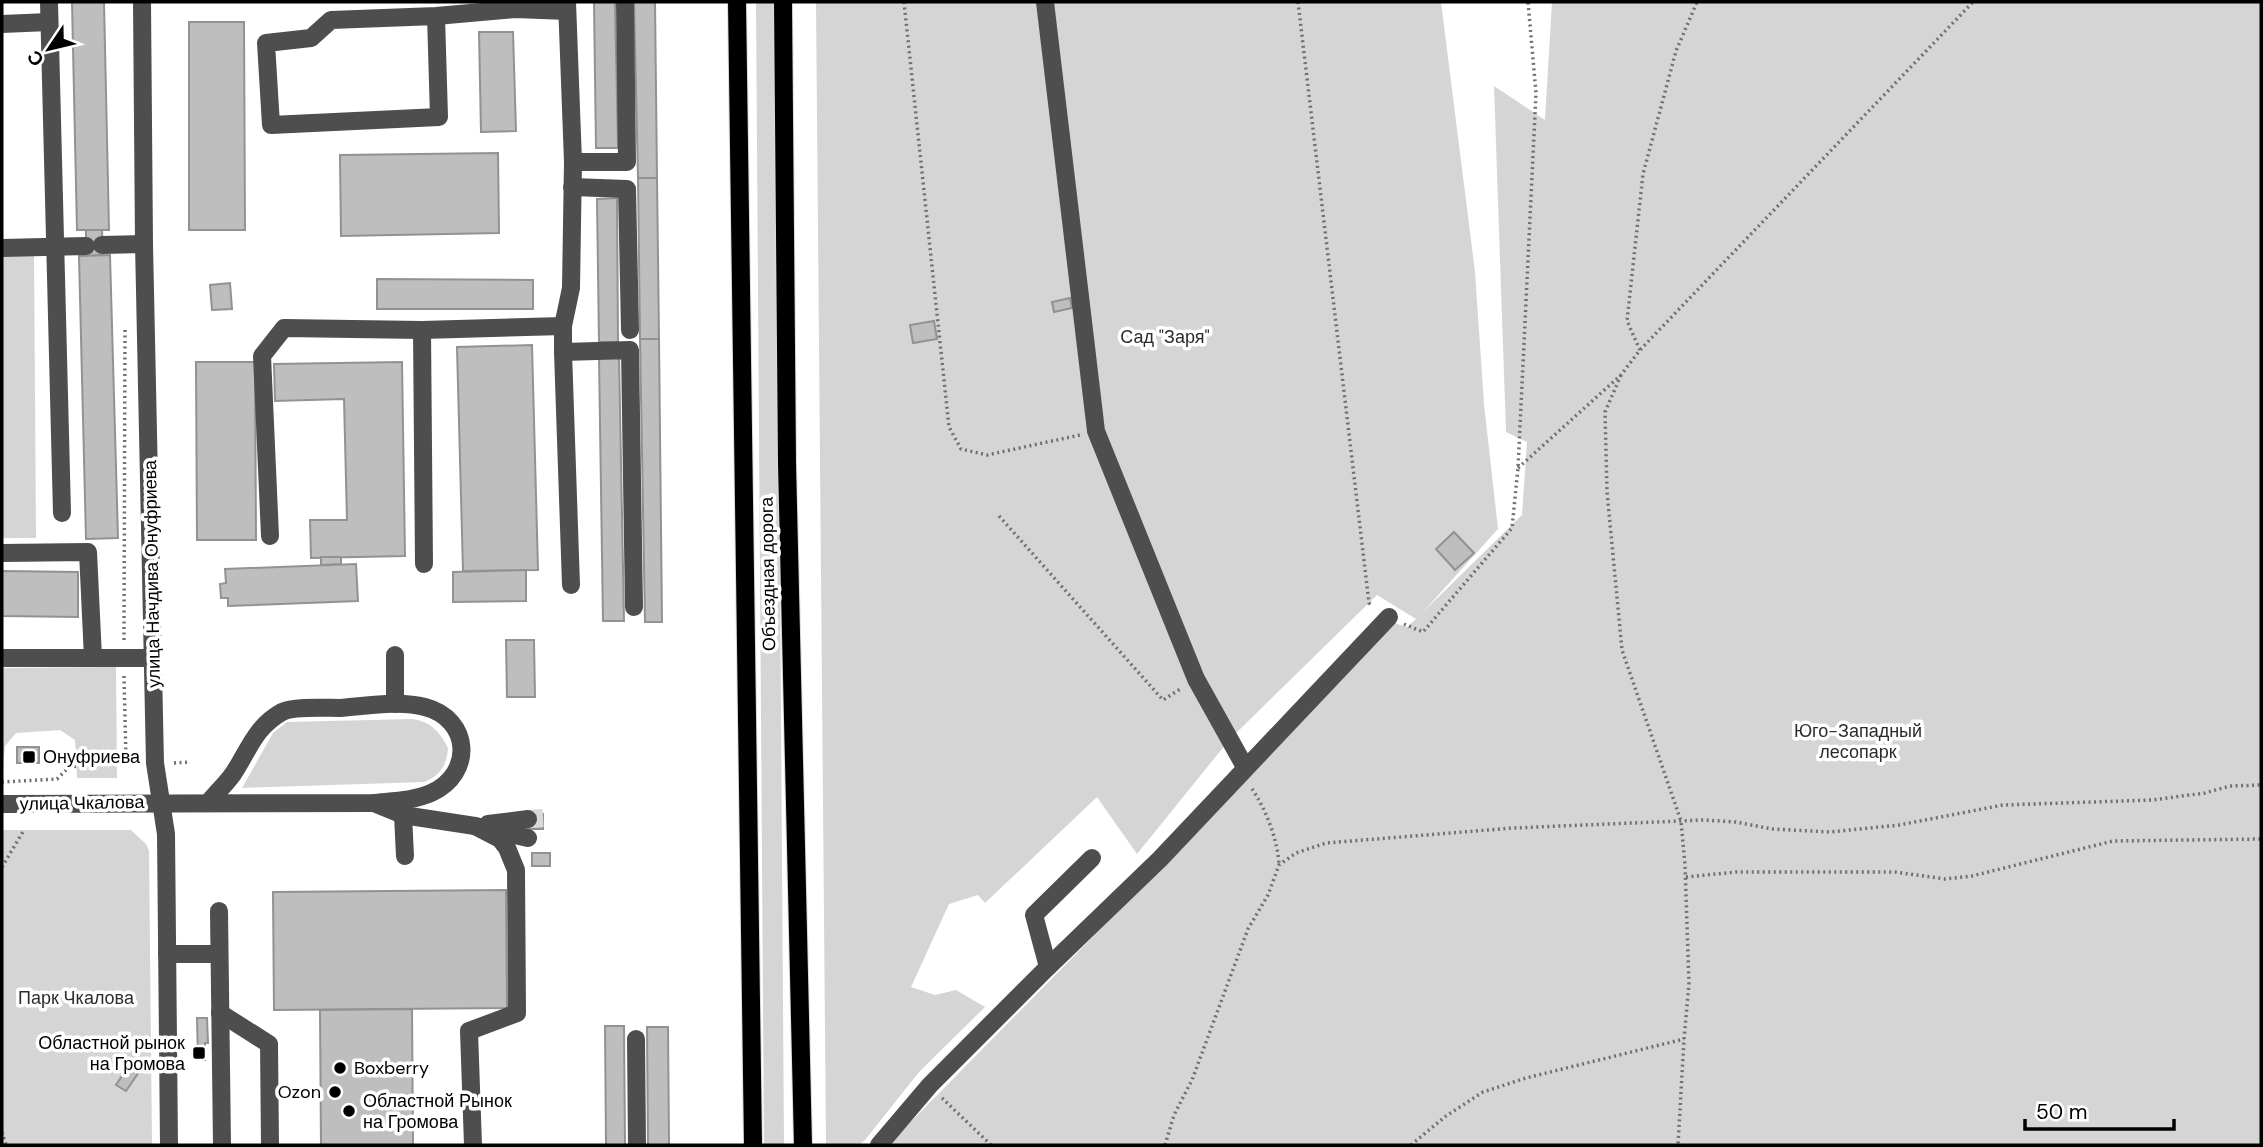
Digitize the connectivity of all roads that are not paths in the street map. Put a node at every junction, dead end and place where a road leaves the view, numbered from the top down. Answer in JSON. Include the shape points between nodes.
{"nodes":[{"id":1,"x":49,"y":2,"type":"edge"},
{"id":2,"x":142,"y":2,"type":"edge"},
{"id":3,"x":625,"y":2,"type":"edge"},
{"id":4,"x":737,"y":2,"type":"edge"},
{"id":5,"x":783,"y":2,"type":"edge"},
{"id":6,"x":1045,"y":2,"type":"edge"},
{"id":7,"x":567,"y":6,"type":"edge"},
{"id":8,"x":436,"y":16,"type":"junction"},
{"id":9,"x":49,"y":22,"type":"junction"},
{"id":10,"x":2,"y":24,"type":"edge"},
{"id":11,"x":573,"y":163,"type":"junction"},
{"id":12,"x":572,"y":187,"type":"junction"},
{"id":13,"x":144,"y":244,"type":"junction"},
{"id":14,"x":55,"y":247,"type":"junction"},
{"id":15,"x":2,"y":248,"type":"edge"},
{"id":16,"x":563,"y":326,"type":"junction"},
{"id":17,"x":422,"y":330,"type":"junction"},
{"id":18,"x":630,"y":330,"type":"dead end"},
{"id":19,"x":563,"y":352,"type":"junction"},
{"id":20,"x":62,"y":513,"type":"dead end"},
{"id":21,"x":270,"y":536,"type":"dead end"},
{"id":22,"x":2,"y":553,"type":"edge"},
{"id":23,"x":424,"y":564,"type":"dead end"},
{"id":24,"x":571,"y":585,"type":"dead end"},
{"id":25,"x":634,"y":607,"type":"dead end"},
{"id":26,"x":1390,"y":617,"type":"road end"},
{"id":27,"x":395,"y":655,"type":"dead end"},
{"id":28,"x":2,"y":658,"type":"edge"},
{"id":29,"x":93,"y":658,"type":"junction"},
{"id":30,"x":154,"y":658,"type":"junction"},
{"id":31,"x":395,"y":704,"type":"junction"},
{"id":32,"x":1245,"y":767,"type":"junction"},
{"id":33,"x":162,"y":802,"type":"junction"},
{"id":34,"x":208,"y":802,"type":"junction"},
{"id":35,"x":373,"y":803,"type":"junction"},
{"id":36,"x":2,"y":804,"type":"edge"},
{"id":37,"x":403,"y":815,"type":"junction"},
{"id":38,"x":528,"y":819,"type":"tunnel mouth"},
{"id":39,"x":475,"y":826,"type":"junction"},
{"id":40,"x":528,"y":838,"type":"tunnel mouth"},
{"id":41,"x":405,"y":856,"type":"dead end"},
{"id":42,"x":1092,"y":858,"type":"dead end"},
{"id":43,"x":219,"y":911,"type":"dead end"},
{"id":44,"x":167,"y":954,"type":"junction"},
{"id":45,"x":219,"y":954,"type":"junction"},
{"id":46,"x":1048,"y":967,"type":"junction"},
{"id":47,"x":220,"y":1013,"type":"junction"},
{"id":48,"x":636,"y":1039,"type":"dead end"},
{"id":49,"x":169,"y":1145,"type":"edge"},
{"id":50,"x":222,"y":1145,"type":"edge"},
{"id":51,"x":270,"y":1145,"type":"edge"},
{"id":52,"x":472,"y":1145,"type":"edge"},
{"id":53,"x":636,"y":1145,"type":"edge"},
{"id":54,"x":753,"y":1145,"type":"edge"},
{"id":55,"x":803,"y":1145,"type":"edge"},
{"id":56,"x":879,"y":1145,"type":"edge"}],
"edges":[{"from":1,"to":9,"type":"street"},
{"from":2,"to":13,"type":"street","name":"улица Начдива Онуфриева"},
{"from":3,"to":11,"type":"street","via":[[626,162]]},
{"from":4,"to":54,"type":"main road","name":"Объездная дорога"},
{"from":5,"to":55,"type":"main road","name":"Объездная дорога","via":[[787,463]]},
{"from":6,"to":32,"type":"street","via":[[1096,431],[1196,679]]},
{"from":7,"to":8,"type":"street"},
{"from":7,"to":11,"type":"street"},
{"from":8,"to":8,"type":"street","via":[[331,20],[312,38],[266,43],[271,125],[439,117]]},
{"from":9,"to":10,"type":"street"},
{"from":9,"to":14,"type":"street"},
{"from":11,"to":12,"type":"street"},
{"from":12,"to":16,"type":"street","via":[[571,288]]},
{"from":12,"to":18,"type":"street","via":[[627,189]]},
{"from":13,"to":14,"type":"street"},
{"from":13,"to":30,"type":"street","name":"улица Начдива Онуфриева"},
{"from":14,"to":15,"type":"street"},
{"from":14,"to":20,"type":"street"},
{"from":16,"to":17,"type":"street"},
{"from":16,"to":19,"type":"street"},
{"from":17,"to":21,"type":"street","via":[[284,328],[262,356]]},
{"from":17,"to":23,"type":"street"},
{"from":19,"to":24,"type":"street"},
{"from":19,"to":25,"type":"street","via":[[630,350]]},
{"from":22,"to":29,"type":"street","via":[[88,552]]},
{"from":26,"to":32,"type":"street"},
{"from":27,"to":31,"type":"street"},
{"from":28,"to":29,"type":"street"},
{"from":29,"to":30,"type":"street"},
{"from":30,"to":33,"type":"street","name":"улица Начдива Онуфриева","via":[[155,763]]},
{"from":31,"to":34,"type":"street","via":[[284,711],[257,732],[232,775]]},
{"from":31,"to":35,"type":"street","via":[[425,706],[441,713],[457,730],[462,747],[460,766],[430,794]]},
{"from":32,"to":46,"type":"street","via":[[1160,859]]},
{"from":33,"to":34,"type":"street","name":"улица Чкалова"},
{"from":33,"to":36,"type":"street","name":"улица Чкалова"},
{"from":33,"to":44,"type":"street","name":"улица Начдива Онуфриева"},
{"from":34,"to":35,"type":"street","name":"улица Чкалова"},
{"from":35,"to":37,"type":"street"},
{"from":37,"to":39,"type":"street"},
{"from":37,"to":41,"type":"street"},
{"from":38,"to":39,"type":"street"},
{"from":39,"to":40,"type":"street"},
{"from":39,"to":52,"type":"street","via":[[500,839],[516,870],[517,1013],[469,1031]]},
{"from":42,"to":46,"type":"street","via":[[1034,915]]},
{"from":43,"to":45,"type":"street"},
{"from":44,"to":45,"type":"street"},
{"from":44,"to":49,"type":"street","name":"улица Начдива Онуфриева"},
{"from":45,"to":47,"type":"street"},
{"from":46,"to":56,"type":"street","via":[[930,1085]]},
{"from":47,"to":50,"type":"street"},
{"from":47,"to":51,"type":"street","via":[[269,1044]]},
{"from":48,"to":53,"type":"street"}]}
